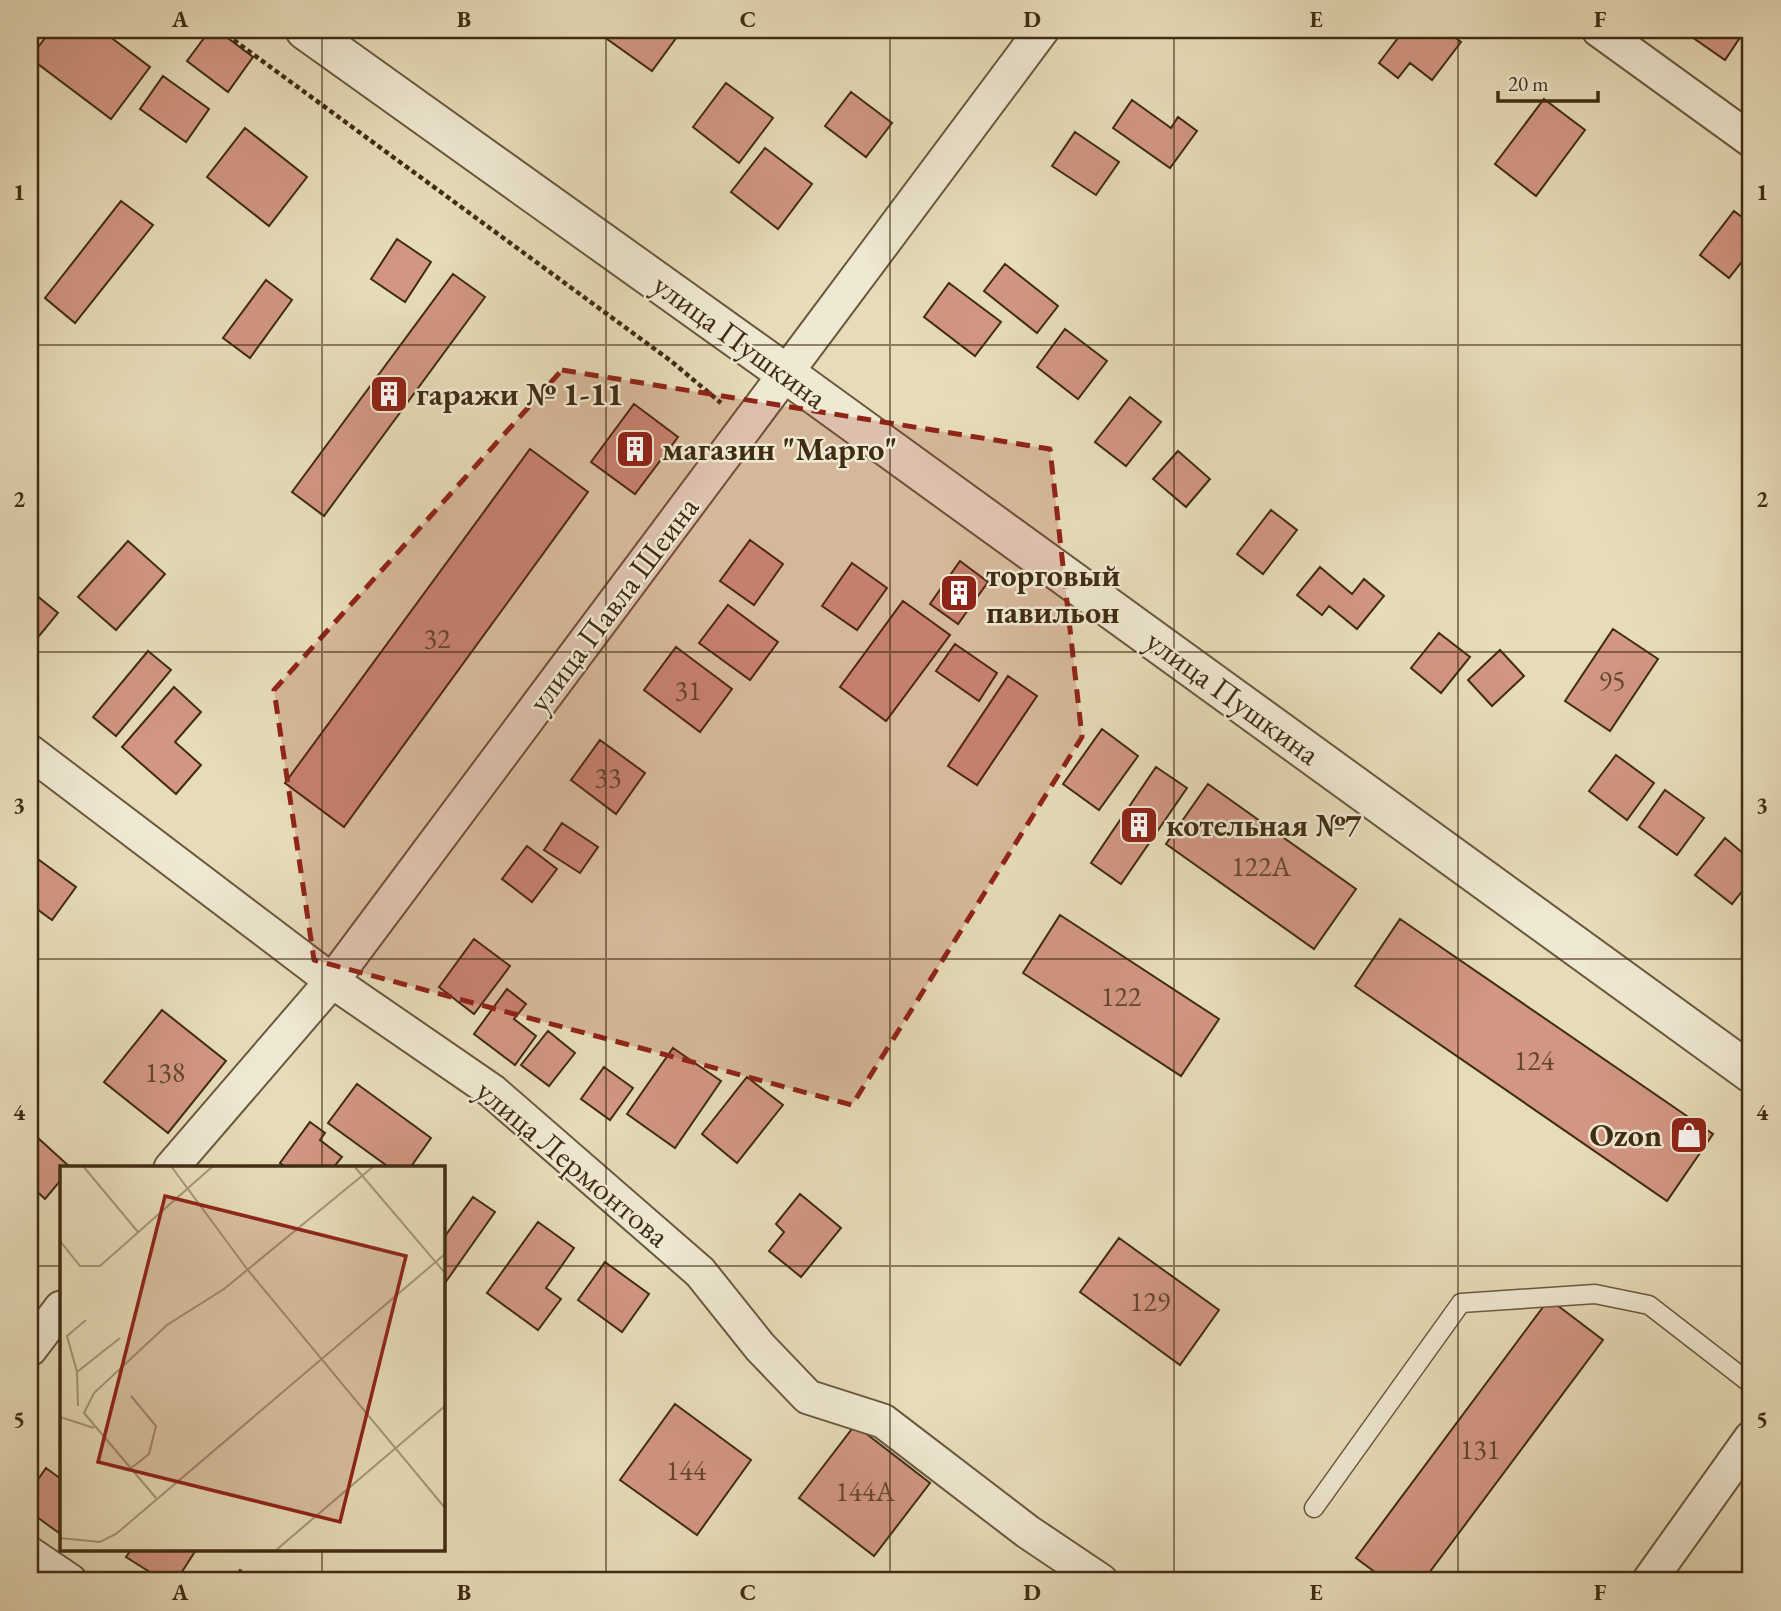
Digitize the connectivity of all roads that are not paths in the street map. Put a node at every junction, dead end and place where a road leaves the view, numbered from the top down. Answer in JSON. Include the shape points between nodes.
{"nodes":[{"id":1,"x":304,"y":30,"type":"edge"},
{"id":2,"x":1042,"y":30,"type":"edge"},
{"id":3,"x":1600,"y":30,"type":"edge"},
{"id":4,"x":1751,"y":140,"type":"edge"},
{"id":5,"x":785,"y":373,"type":"junction"},
{"id":6,"x":30,"y":752,"type":"edge"},
{"id":7,"x":332,"y":981,"type":"junction"},
{"id":8,"x":1751,"y":1073,"type":"edge"},
{"id":9,"x":173,"y":1166,"type":"edge"},
{"id":10,"x":60,"y":1309,"type":"edge"},
{"id":11,"x":30,"y":1349,"type":"edge"},
{"id":12,"x":1751,"y":1384,"type":"edge"},
{"id":13,"x":1751,"y":1438,"type":"edge"},
{"id":14,"x":1314,"y":1508,"type":"dead end"},
{"id":15,"x":30,"y":1554,"type":"edge"},
{"id":16,"x":70,"y":1581,"type":"edge"},
{"id":17,"x":1101,"y":1581,"type":"edge"},
{"id":18,"x":1649,"y":1581,"type":"edge"}],
"edges":[{"from":1,"to":5,"type":"street","name":"улица Пушкина"},
{"from":2,"to":5,"type":"street","name":"улица Павла Шеина"},
{"from":3,"to":4,"type":"street"},
{"from":5,"to":7,"type":"street","name":"улица Павла Шеина"},
{"from":5,"to":8,"type":"street","name":"улица Пушкина"},
{"from":6,"to":7,"type":"street","name":"улица Лермонтова"},
{"from":7,"to":9,"type":"street","name":"улица Павла Шеина"},
{"from":7,"to":17,"type":"street","name":"улица Лермонтова","via":[[492,1091],[700,1272],[760,1347],[808,1397],[883,1421],[1028,1532]]},
{"from":10,"to":11,"type":"street"},
{"from":12,"to":14,"type":"lane","via":[[1649,1305],[1595,1294],[1461,1303]]},
{"from":13,"to":18,"type":"street"},
{"from":15,"to":16,"type":"street"}]}
